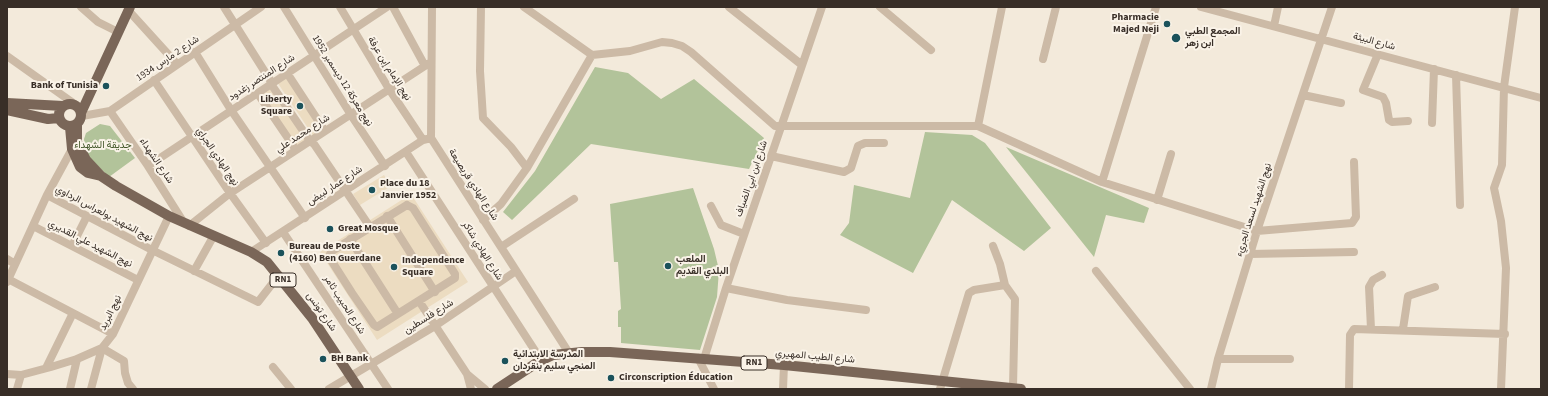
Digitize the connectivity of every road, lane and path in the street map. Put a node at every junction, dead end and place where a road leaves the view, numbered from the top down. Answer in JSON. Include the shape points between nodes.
{"nodes":[{"id":1,"x":224,"y":7,"type":"edge"},
{"id":2,"x":262,"y":7,"type":"edge"},
{"id":3,"x":284,"y":7,"type":"edge"},
{"id":4,"x":340,"y":7,"type":"edge"},
{"id":5,"x":387,"y":7,"type":"edge"},
{"id":6,"x":393,"y":7,"type":"edge"},
{"id":7,"x":432,"y":7,"type":"edge"},
{"id":8,"x":481,"y":7,"type":"edge"},
{"id":9,"x":524,"y":7,"type":"edge"},
{"id":10,"x":729,"y":7,"type":"edge"},
{"id":11,"x":822,"y":7,"type":"edge"},
{"id":12,"x":880,"y":7,"type":"edge"},
{"id":13,"x":1002,"y":7,"type":"edge"},
{"id":14,"x":1056,"y":7,"type":"edge"},
{"id":15,"x":1156,"y":7,"type":"edge"},
{"id":16,"x":1201,"y":7,"type":"edge"},
{"id":17,"x":1278,"y":7,"type":"edge"},
{"id":18,"x":1332,"y":7,"type":"edge"},
{"id":19,"x":1515,"y":7,"type":"edge"},
{"id":20,"x":83,"y":8,"type":"edge"},
{"id":21,"x":129,"y":8,"type":"edge"},
{"id":22,"x":1230,"y":11,"type":"edge"},
{"id":23,"x":236,"y":25,"type":"junction"},
{"id":24,"x":1274,"y":26,"type":"junction"},
{"id":25,"x":354,"y":30,"type":"junction"},
{"id":26,"x":118,"y":32,"type":"junction"},
{"id":27,"x":1322,"y":39,"type":"junction"},
{"id":28,"x":931,"y":50,"type":"dead end"},
{"id":29,"x":195,"y":52,"type":"junction"},
{"id":30,"x":1378,"y":54,"type":"junction"},
{"id":31,"x":592,"y":55,"type":"junction"},
{"id":32,"x":7,"y":56,"type":"edge"},
{"id":33,"x":314,"y":56,"type":"junction"},
{"id":34,"x":1043,"y":59,"type":"dead end"},
{"id":35,"x":177,"y":64,"type":"junction"},
{"id":36,"x":428,"y":64,"type":"junction"},
{"id":37,"x":802,"y":65,"type":"junction"},
{"id":38,"x":1434,"y":69,"type":"junction"},
{"id":39,"x":287,"y":73,"type":"junction"},
{"id":40,"x":1456,"y":75,"type":"junction"},
{"id":41,"x":154,"y":80,"type":"junction"},
{"id":42,"x":272,"y":82,"type":"junction"},
{"id":43,"x":1504,"y":87,"type":"junction"},
{"id":44,"x":389,"y":90,"type":"junction"},
{"id":45,"x":258,"y":94,"type":"junction"},
{"id":46,"x":1303,"y":95,"type":"junction"},
{"id":47,"x":1541,"y":98,"type":"edge"},
{"id":48,"x":7,"y":103,"type":"edge"},
{"id":49,"x":1340,"y":103,"type":"dead end"},
{"id":50,"x":63,"y":106,"type":"junction"},
{"id":51,"x":7,"y":110,"type":"edge"},
{"id":52,"x":231,"y":110,"type":"junction"},
{"id":53,"x":110,"y":111,"type":"junction"},
{"id":54,"x":351,"y":115,"type":"junction"},
{"id":55,"x":77,"y":117,"type":"junction"},
{"id":56,"x":59,"y":118,"type":"junction"},
{"id":57,"x":1408,"y":121,"type":"dead end"},
{"id":58,"x":1432,"y":122,"type":"dead end"},
{"id":59,"x":978,"y":126,"type":"junction"},
{"id":60,"x":780,"y":127,"type":"junction"},
{"id":61,"x":325,"y":131,"type":"junction"},
{"id":62,"x":191,"y":136,"type":"junction"},
{"id":63,"x":427,"y":139,"type":"junction"},
{"id":64,"x":312,"y":141,"type":"junction"},
{"id":65,"x":884,"y":143,"type":"dead end"},
{"id":66,"x":72,"y":149,"type":"junction"},
{"id":67,"x":296,"y":150,"type":"junction"},
{"id":68,"x":406,"y":152,"type":"junction"},
{"id":69,"x":1171,"y":154,"type":"dead end"},
{"id":70,"x":771,"y":156,"type":"junction"},
{"id":71,"x":1354,"y":162,"type":"dead end"},
{"id":72,"x":148,"y":166,"type":"junction"},
{"id":73,"x":271,"y":166,"type":"junction"},
{"id":74,"x":384,"y":166,"type":"junction"},
{"id":75,"x":527,"y":168,"type":"junction"},
{"id":76,"x":101,"y":176,"type":"junction"},
{"id":77,"x":1102,"y":182,"type":"junction"},
{"id":78,"x":346,"y":192,"type":"junction"},
{"id":79,"x":230,"y":193,"type":"junction"},
{"id":80,"x":47,"y":195,"type":"junction"},
{"id":81,"x":574,"y":199,"type":"dead end"},
{"id":82,"x":1157,"y":200,"type":"junction"},
{"id":83,"x":1460,"y":205,"type":"dead end"},
{"id":84,"x":711,"y":206,"type":"dead end"},
{"id":85,"x":87,"y":216,"type":"junction"},
{"id":86,"x":169,"y":216,"type":"junction"},
{"id":87,"x":387,"y":216,"type":"junction"},
{"id":88,"x":305,"y":218,"type":"junction"},
{"id":89,"x":483,"y":220,"type":"junction"},
{"id":90,"x":186,"y":225,"type":"junction"},
{"id":91,"x":32,"y":226,"type":"junction"},
{"id":92,"x":370,"y":227,"type":"junction"},
{"id":93,"x":1258,"y":231,"type":"junction"},
{"id":94,"x":283,"y":232,"type":"junction"},
{"id":95,"x":744,"y":234,"type":"junction"},
{"id":96,"x":213,"y":237,"type":"junction"},
{"id":97,"x":350,"y":239,"type":"junction"},
{"id":98,"x":266,"y":243,"type":"junction"},
{"id":99,"x":72,"y":246,"type":"junction"},
{"id":100,"x":993,"y":246,"type":"dead end"},
{"id":101,"x":501,"y":247,"type":"junction"},
{"id":102,"x":152,"y":250,"type":"junction"},
{"id":103,"x":251,"y":252,"type":"junction"},
{"id":104,"x":1354,"y":252,"type":"dead end"},
{"id":105,"x":1250,"y":254,"type":"junction"},
{"id":106,"x":7,"y":259,"type":"edge"},
{"id":107,"x":15,"y":264,"type":"junction"},
{"id":108,"x":194,"y":271,"type":"junction"},
{"id":109,"x":516,"y":271,"type":"junction"},
{"id":110,"x":1096,"y":271,"type":"dead end"},
{"id":111,"x":1382,"y":274,"type":"dead end"},
{"id":112,"x":279,"y":275,"type":"junction"},
{"id":113,"x":8,"y":280,"type":"edge"},
{"id":114,"x":138,"y":280,"type":"junction"},
{"id":115,"x":1005,"y":284,"type":"junction"},
{"id":116,"x":1435,"y":287,"type":"dead end"},
{"id":117,"x":493,"y":288,"type":"junction"},
{"id":118,"x":726,"y":288,"type":"junction"},
{"id":119,"x":435,"y":292,"type":"junction"},
{"id":120,"x":419,"y":301,"type":"junction"},
{"id":121,"x":866,"y":310,"type":"dead end"},
{"id":122,"x":73,"y":313,"type":"junction"},
{"id":123,"x":398,"y":314,"type":"junction"},
{"id":124,"x":435,"y":326,"type":"junction"},
{"id":125,"x":1371,"y":329,"type":"junction"},
{"id":126,"x":1403,"y":329,"type":"junction"},
{"id":127,"x":113,"y":334,"type":"junction"},
{"id":128,"x":1505,"y":334,"type":"junction"},
{"id":129,"x":102,"y":348,"type":"junction"},
{"id":130,"x":569,"y":353,"type":"junction"},
{"id":131,"x":701,"y":358,"type":"junction"},
{"id":132,"x":77,"y":359,"type":"junction"},
{"id":133,"x":1218,"y":359,"type":"junction"},
{"id":134,"x":542,"y":360,"type":"junction"},
{"id":135,"x":1290,"y":360,"type":"dead end"},
{"id":136,"x":372,"y":365,"type":"junction"},
{"id":137,"x":784,"y":365,"type":"junction"},
{"id":138,"x":273,"y":367,"type":"dead end"},
{"id":139,"x":46,"y":368,"type":"junction"},
{"id":140,"x":7,"y":374,"type":"edge"},
{"id":141,"x":21,"y":374,"type":"junction"},
{"id":142,"x":467,"y":374,"type":"junction"},
{"id":143,"x":349,"y":376,"type":"junction"},
{"id":144,"x":942,"y":385,"type":"edge"},
{"id":145,"x":1017,"y":388,"type":"edge"},
{"id":146,"x":17,"y":389,"type":"edge"},
{"id":147,"x":70,"y":389,"type":"edge"},
{"id":148,"x":91,"y":389,"type":"edge"},
{"id":149,"x":133,"y":389,"type":"edge"},
{"id":150,"x":291,"y":389,"type":"edge"},
{"id":151,"x":329,"y":389,"type":"edge"},
{"id":152,"x":359,"y":389,"type":"edge"},
{"id":153,"x":388,"y":389,"type":"edge"},
{"id":154,"x":471,"y":389,"type":"edge"},
{"id":155,"x":485,"y":389,"type":"edge"},
{"id":156,"x":497,"y":389,"type":"edge"},
{"id":157,"x":714,"y":389,"type":"edge"},
{"id":158,"x":783,"y":389,"type":"edge"},
{"id":159,"x":1190,"y":389,"type":"edge"},
{"id":160,"x":1211,"y":389,"type":"edge"},
{"id":161,"x":1349,"y":389,"type":"edge"},
{"id":162,"x":1501,"y":389,"type":"edge"}],
"edges":[{"from":1,"to":23,"type":"street"},
{"from":2,"to":23,"type":"street","name":"شارع 2 مارس 1934"},
{"from":3,"to":33,"type":"street","name":"نهج معركة 12 ديسمبر 1952"},
{"from":4,"to":25,"type":"street","name":"نهج الإمام إبن عرفة"},
{"from":5,"to":25,"type":"street","name":"شارع المنتصر زغدود"},
{"from":6,"to":36,"type":"street"},
{"from":7,"to":36,"type":"street"},
{"from":8,"to":75,"type":"street","via":[[480,71],[483,118],[511,146]]},
{"from":9,"to":31,"type":"street"},
{"from":10,"to":37,"type":"street"},
{"from":11,"to":37,"type":"street","name":"شارع ابن ابي الضياف"},
{"from":12,"to":28,"type":"street"},
{"from":13,"to":59,"type":"street"},
{"from":14,"to":34,"type":"street"},
{"from":15,"to":77,"type":"street"},
{"from":16,"to":22,"type":"street","name":"شارع البيئة"},
{"from":17,"to":24,"type":"street"},
{"from":18,"to":27,"type":"street","name":"نهج الشهيد لسعد الجريء"},
{"from":19,"to":43,"type":"street"},
{"from":20,"to":26,"type":"street","via":[[98,22]]},
{"from":21,"to":26,"type":"main road"},
{"from":21,"to":35,"type":"street"},
{"from":22,"to":24,"type":"street","name":"شارع البيئة"},
{"from":23,"to":29,"type":"street","name":"شارع 2 مارس 1934"},
{"from":23,"to":42,"type":"street"},
{"from":24,"to":27,"type":"street","name":"شارع البيئة"},
{"from":25,"to":33,"type":"street","name":"شارع المنتصر زغدود"},
{"from":25,"to":44,"type":"street","name":"نهج الإمام إبن عرفة"},
{"from":26,"to":55,"type":"main road"},
{"from":27,"to":30,"type":"street","name":"شارع البيئة"},
{"from":27,"to":46,"type":"street","name":"نهج الشهيد لسعد الجريء"},
{"from":29,"to":35,"type":"street","name":"شارع 2 مارس 1934"},
{"from":29,"to":52,"type":"street"},
{"from":30,"to":38,"type":"street","name":"شارع البيئة"},
{"from":30,"to":57,"type":"street","via":[[1363,90],[1383,97],[1389,120]]},
{"from":31,"to":60,"type":"street","via":[[630,51],[662,42],[677,45],[691,52],[771,124]]},
{"from":31,"to":75,"type":"street"},
{"from":32,"to":55,"type":"street"},
{"from":33,"to":39,"type":"street","name":"شارع المنتصر زغدود"},
{"from":33,"to":54,"type":"street","name":"نهج معركة 12 ديسمبر 1952"},
{"from":35,"to":41,"type":"street","name":"شارع 2 مارس 1934"},
{"from":36,"to":44,"type":"street","name":"شارع محمد علي"},
{"from":36,"to":63,"type":"street"},
{"from":37,"to":60,"type":"street","name":"شارع ابن ابي الضياف"},
{"from":38,"to":40,"type":"street","name":"شارع البيئة"},
{"from":38,"to":58,"type":"street"},
{"from":39,"to":42,"type":"street","name":"شارع المنتصر زغدود"},
{"from":39,"to":61,"type":"street"},
{"from":40,"to":43,"type":"street","name":"شارع البيئة"},
{"from":40,"to":83,"type":"street"},
{"from":41,"to":53,"type":"street","name":"شارع 2 مارس 1934"},
{"from":41,"to":62,"type":"street","name":"نهج الهادي الجراي"},
{"from":42,"to":45,"type":"street","name":"شارع المنتصر زغدود"},
{"from":42,"to":64,"type":"street"},
{"from":43,"to":47,"type":"street","name":"شارع البيئة"},
{"from":43,"to":128,"type":"street","via":[[1502,165],[1494,188],[1506,261]]},
{"from":44,"to":54,"type":"street","name":"شارع محمد علي"},
{"from":44,"to":63,"type":"street","name":"نهج الإمام إبن عرفة"},
{"from":45,"to":52,"type":"street","name":"شارع المنتصر زغدود"},
{"from":45,"to":67,"type":"street"},
{"from":46,"to":49,"type":"street"},
{"from":46,"to":93,"type":"street","name":"نهج الشهيد لسعد الجريء"},
{"from":48,"to":50,"type":"main road"},
{"from":50,"to":55,"type":"main road","via":[[69,104]]},
{"from":50,"to":56,"type":"main road"},
{"from":51,"to":56,"type":"main road","via":[[48,119]]},
{"from":52,"to":62,"type":"street","name":"شارع المنتصر زغدود"},
{"from":52,"to":73,"type":"street"},
{"from":53,"to":55,"type":"street","name":"شارع 2 مارس 1934"},
{"from":53,"to":72,"type":"street","name":"شارع الشهداء"},
{"from":54,"to":61,"type":"street","name":"شارع محمد علي"},
{"from":54,"to":74,"type":"street","name":"نهج معركة 12 ديسمبر 1952"},
{"from":55,"to":56,"type":"main road","via":[[63,124]]},
{"from":55,"to":66,"type":"main road","number":"RN1"},
{"from":55,"to":76,"type":"main road","number":"RN1","via":[[77,142],[86,160]]},
{"from":59,"to":60,"type":"street"},
{"from":59,"to":77,"type":"street"},
{"from":60,"to":70,"type":"street","name":"شارع ابن ابي الضياف"},
{"from":61,"to":64,"type":"street","name":"شارع محمد علي"},
{"from":62,"to":72,"type":"street","name":"شارع المنتصر زغدود"},
{"from":62,"to":79,"type":"street","name":"نهج الهادي الجراي"},
{"from":63,"to":68,"type":"street","name":"شارع عمار لبيض"},
{"from":63,"to":89,"type":"street","name":"شارع الهادي قريصيعة"},
{"from":64,"to":67,"type":"street","name":"شارع محمد علي"},
{"from":64,"to":78,"type":"street"},
{"from":65,"to":70,"type":"street","via":[[865,143],[858,146],[851,168],[844,172]]},
{"from":66,"to":76,"type":"main road","number":"RN1","via":[[80,167],[88,173]]},
{"from":66,"to":80,"type":"street"},
{"from":67,"to":73,"type":"street","name":"شارع محمد علي"},
{"from":68,"to":74,"type":"street","name":"شارع عمار لبيض"},
{"from":68,"to":117,"type":"street","name":"شارع الهادي شاكر"},
{"from":69,"to":82,"type":"street"},
{"from":70,"to":95,"type":"street","name":"شارع ابن ابي الضياف"},
{"from":71,"to":93,"type":"street","via":[[1356,217],[1352,223]]},
{"from":72,"to":90,"type":"street","name":"شارع الشهداء"},
{"from":73,"to":79,"type":"street","name":"شارع محمد علي"},
{"from":73,"to":88,"type":"street"},
{"from":74,"to":78,"type":"street","name":"شارع عمار لبيض"},
{"from":75,"to":89,"type":"street","via":[[502,204]]},
{"from":76,"to":86,"type":"main road","number":"RN1"},
{"from":77,"to":82,"type":"street"},
{"from":78,"to":88,"type":"street","name":"شارع عمار لبيض"},
{"from":78,"to":92,"type":"street"},
{"from":79,"to":90,"type":"street","name":"شارع محمد علي"},
{"from":79,"to":98,"type":"street","name":"نهج الهادي الجراي"},
{"from":80,"to":85,"type":"street","name":"نهج الشهيد بولعراس الرداوي"},
{"from":80,"to":91,"type":"street"},
{"from":81,"to":101,"type":"street"},
{"from":82,"to":93,"type":"street"},
{"from":84,"to":95,"type":"street","via":[[721,225]]},
{"from":85,"to":99,"type":"street"},
{"from":85,"to":102,"type":"street","name":"نهج الشهيد بولعراس الرداوي"},
{"from":86,"to":90,"type":"main road","name":"شارع تونس","number":"RN1"},
{"from":86,"to":102,"type":"street","name":"نهج البريد"},
{"from":87,"to":92,"type":"street"},
{"from":87,"to":119,"type":"street"},
{"from":87,"to":119,"type":"street","via":[[407,205],[417,214],[456,276]]},
{"from":88,"to":94,"type":"street","name":"شارع عمار لبيض"},
{"from":89,"to":101,"type":"street","name":"شارع الهادي قريصيعة"},
{"from":90,"to":96,"type":"main road","name":"شارع تونس","number":"RN1"},
{"from":91,"to":99,"type":"street","name":"نهج الشهيد علي القديري"},
{"from":91,"to":107,"type":"street"},
{"from":92,"to":97,"type":"street"},
{"from":93,"to":105,"type":"street","name":"نهج الشهيد لسعد الجريء"},
{"from":94,"to":98,"type":"street","name":"شارع عمار لبيض"},
{"from":94,"to":136,"type":"street","name":"شارع الحبيب ثامر"},
{"from":95,"to":118,"type":"street","name":"شارع ابن ابي الضياف"},
{"from":96,"to":103,"type":"main road","name":"شارع تونس","number":"RN1"},
{"from":96,"to":108,"type":"street"},
{"from":97,"to":123,"type":"street"},
{"from":97,"to":123,"type":"street","via":[[330,254],[331,260],[375,326]]},
{"from":98,"to":103,"type":"street","name":"شارع عمار لبيض"},
{"from":99,"to":114,"type":"street","name":"نهج الشهيد علي القديري"},
{"from":100,"to":115,"type":"street"},
{"from":101,"to":109,"type":"street","name":"شارع الهادي قريصيعة"},
{"from":102,"to":108,"type":"street","name":"نهج الشهيد بولعراس الرداوي"},
{"from":102,"to":114,"type":"street","name":"نهج البريد"},
{"from":103,"to":112,"type":"main road","name":"شارع تونس","number":"RN1","via":[[267,262]]},
{"from":104,"to":105,"type":"street"},
{"from":105,"to":133,"type":"street","name":"نهج الشهيد لسعد الجريء"},
{"from":106,"to":107,"type":"street"},
{"from":107,"to":113,"type":"street"},
{"from":108,"to":112,"type":"street","name":"نهج الشهيد بولعراس الرداوي","via":[[258,302]]},
{"from":109,"to":117,"type":"street","name":"شارع فلسطين"},
{"from":109,"to":130,"type":"street","name":"شارع الهادي قريصيعة"},
{"from":110,"to":159,"type":"street"},
{"from":111,"to":125,"type":"street","via":[[1373,280],[1369,287]]},
{"from":112,"to":143,"type":"main road","name":"شارع تونس","number":"RN1","via":[[312,318]]},
{"from":113,"to":122,"type":"street"},
{"from":114,"to":127,"type":"street","name":"نهج البريد"},
{"from":115,"to":144,"type":"street","via":[[970,293]]},
{"from":115,"to":145,"type":"street","via":[[1016,304]]},
{"from":116,"to":126,"type":"street","via":[[1408,296]]},
{"from":117,"to":124,"type":"street","name":"شارع فلسطين"},
{"from":117,"to":134,"type":"street","name":"شارع الهادي شاكر"},
{"from":118,"to":121,"type":"street","via":[[787,300]]},
{"from":118,"to":131,"type":"street","name":"شارع ابن ابي الضياف"},
{"from":119,"to":120,"type":"street"},
{"from":120,"to":123,"type":"street"},
{"from":120,"to":124,"type":"street"},
{"from":122,"to":127,"type":"street"},
{"from":122,"to":139,"type":"street"},
{"from":124,"to":136,"type":"street","name":"شارع فلسطين"},
{"from":124,"to":142,"type":"street"},
{"from":125,"to":126,"type":"street"},
{"from":125,"to":161,"type":"street","via":[[1354,329],[1351,332]]},
{"from":126,"to":128,"type":"street"},
{"from":127,"to":129,"type":"street","name":"نهج البريد"},
{"from":128,"to":162,"type":"street"},
{"from":129,"to":132,"type":"street","name":"نهج البريد"},
{"from":129,"to":148,"type":"street"},
{"from":129,"to":149,"type":"street","via":[[124,361],[128,383]]},
{"from":130,"to":131,"type":"main road","name":"شارع الطيب المهيري","number":"RN1","via":[[610,352]]},
{"from":130,"to":134,"type":"main road","name":"شارع الطيب المهيري","number":"RN1","via":[[553,355]]},
{"from":131,"to":137,"type":"main road","name":"شارع الطيب المهيري","number":"RN1"},
{"from":131,"to":157,"type":"street"},
{"from":132,"to":139,"type":"street","name":"نهج البريد"},
{"from":132,"to":147,"type":"street"},
{"from":133,"to":135,"type":"street"},
{"from":133,"to":160,"type":"street","name":"نهج الشهيد لسعد الجريء"},
{"from":134,"to":156,"type":"main road","name":"شارع الطيب المهيري","number":"RN1"},
{"from":136,"to":143,"type":"street","name":"شارع فلسطين"},
{"from":136,"to":153,"type":"street","name":"شارع الحبيب ثامر"},
{"from":137,"to":144,"type":"main road","name":"شارع الطيب المهيري","number":"RN1"},
{"from":137,"to":158,"type":"street"},
{"from":138,"to":150,"type":"street"},
{"from":139,"to":141,"type":"street","name":"نهج البريد"},
{"from":140,"to":141,"type":"street","name":"نهج البريد"},
{"from":141,"to":146,"type":"street"},
{"from":142,"to":154,"type":"street"},
{"from":142,"to":155,"type":"street"},
{"from":143,"to":151,"type":"street","name":"شارع فلسطين"},
{"from":143,"to":152,"type":"main road","name":"شارع تونس","number":"RN1"},
{"from":144,"to":145,"type":"main road","name":"شارع الطيب المهيري","number":"RN1"}]}
